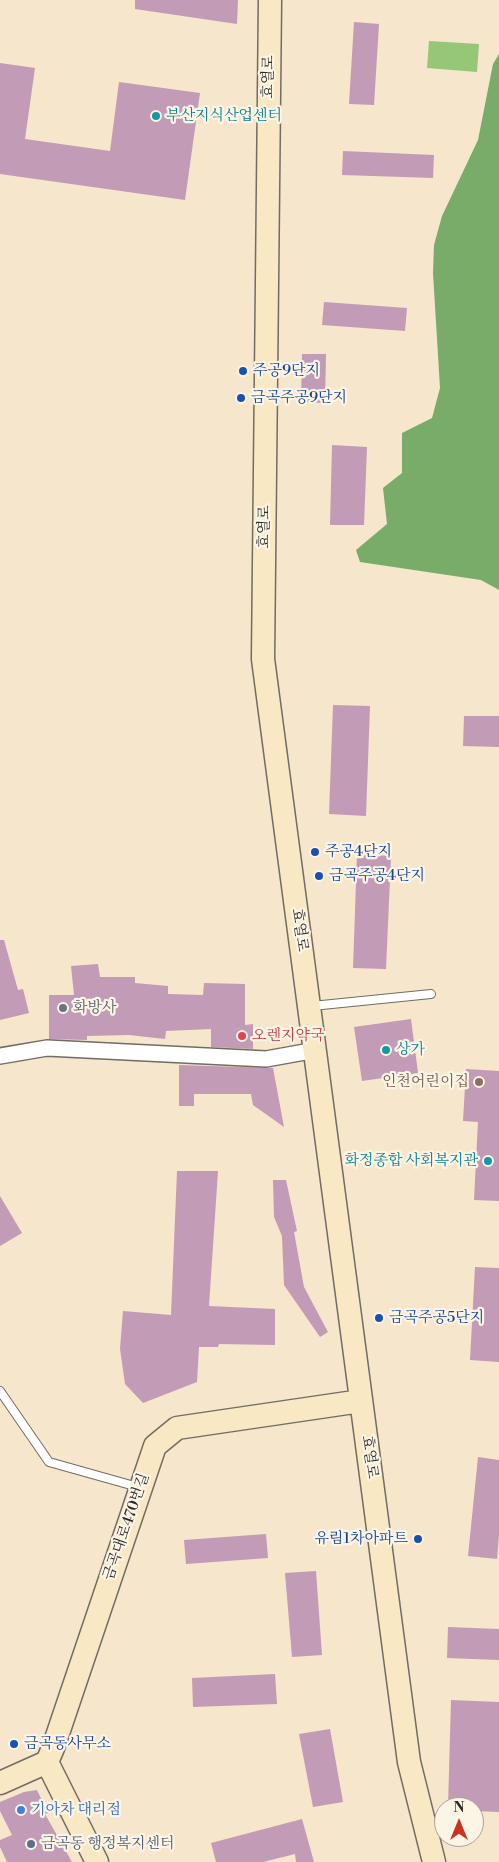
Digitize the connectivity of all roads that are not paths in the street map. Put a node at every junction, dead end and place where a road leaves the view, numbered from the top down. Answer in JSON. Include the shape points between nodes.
{"nodes":[{"id":1,"x":270,"y":0,"type":"edge"},
{"id":2,"x":431,"y":994,"type":"dead end"},
{"id":3,"x":310,"y":1006,"type":"junction"},
{"id":4,"x":316,"y":1050,"type":"junction"},
{"id":5,"x":0,"y":1056,"type":"edge"},
{"id":6,"x":0,"y":1391,"type":"edge"},
{"id":7,"x":361,"y":1400,"type":"junction"},
{"id":8,"x":140,"y":1488,"type":"junction"},
{"id":9,"x":46,"y":1762,"type":"junction"},
{"id":10,"x":0,"y":1783,"type":"edge"},
{"id":11,"x":96,"y":1862,"type":"edge"},
{"id":12,"x":434,"y":1862,"type":"edge"}],
"edges":[{"from":1,"to":3,"type":"main road","name":"효열로","via":[[263,659]]},
{"from":2,"to":3,"type":"lane"},
{"from":3,"to":4,"type":"main road","name":"효열로"},
{"from":4,"to":5,"type":"street","via":[[266,1058],[48,1048]]},
{"from":4,"to":7,"type":"main road","name":"효열로"},
{"from":6,"to":8,"type":"lane","via":[[49,1462]]},
{"from":7,"to":8,"type":"main road","name":"금곡대로470번길","via":[[177,1428],[155,1446]]},
{"from":7,"to":12,"type":"main road","name":"효열로","via":[[409,1762]]},
{"from":8,"to":9,"type":"main road","name":"금곡대로470번길"},
{"from":9,"to":10,"type":"main road"},
{"from":9,"to":11,"type":"main road"}]}
